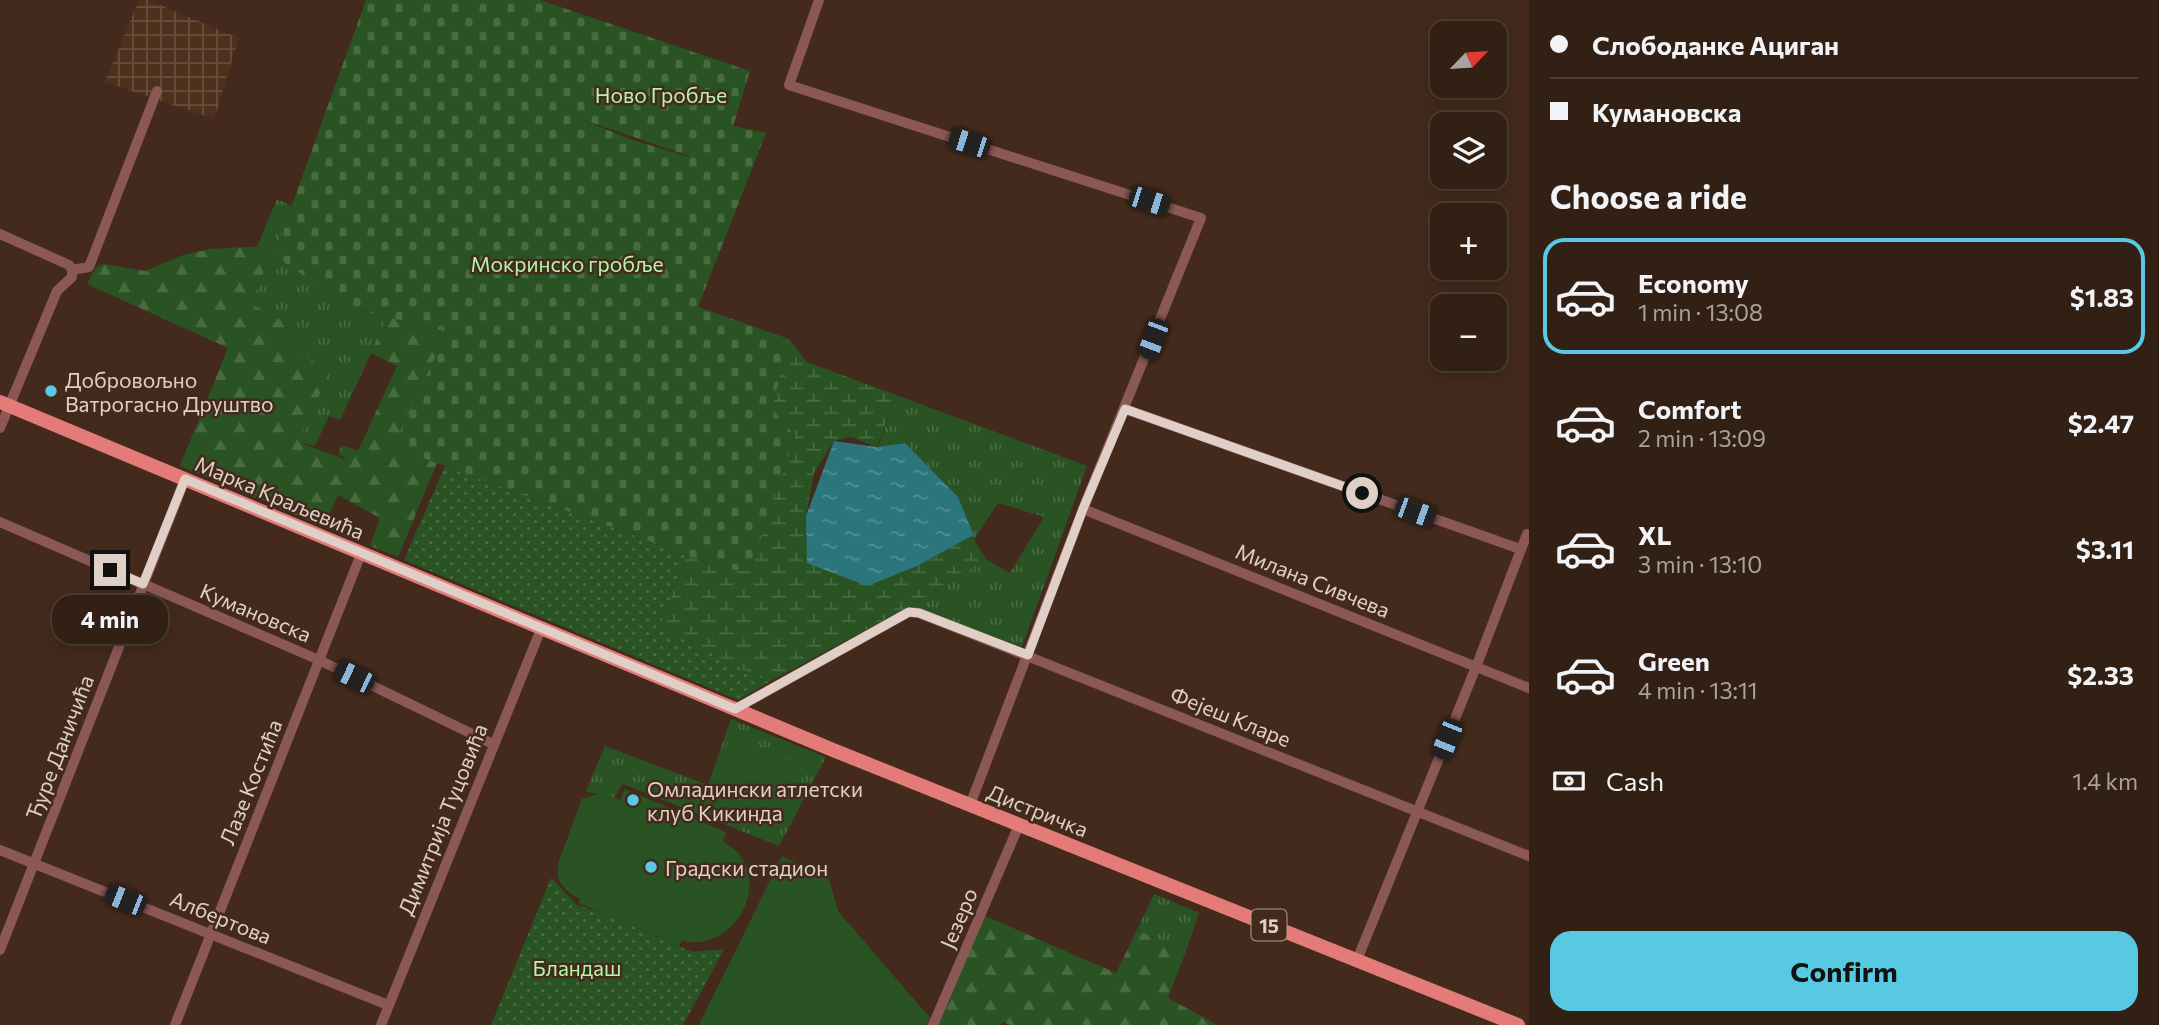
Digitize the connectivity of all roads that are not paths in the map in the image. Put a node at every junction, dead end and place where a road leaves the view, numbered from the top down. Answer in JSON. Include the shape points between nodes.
{"nodes":[{"id":1,"x":819,"y":0,"type":"edge"},
{"id":2,"x":156,"y":91,"type":"dead end"},
{"id":3,"x":0,"y":234,"type":"edge"},
{"id":4,"x":72,"y":270,"type":"junction"},
{"id":5,"x":5,"y":403,"type":"edge"},
{"id":6,"x":1125,"y":409,"type":"junction"},
{"id":7,"x":0,"y":428,"type":"edge"},
{"id":8,"x":185,"y":479,"type":"junction"},
{"id":9,"x":1083,"y":509,"type":"junction"},
{"id":10,"x":0,"y":522,"type":"edge"},
{"id":11,"x":1527,"y":534,"type":"dead end"},
{"id":12,"x":1520,"y":549,"type":"junction"},
{"id":13,"x":361,"y":554,"type":"junction"},
{"id":14,"x":143,"y":584,"type":"junction"},
{"id":15,"x":543,"y":629,"type":"junction"},
{"id":16,"x":1028,"y":655,"type":"junction"},
{"id":17,"x":319,"y":660,"type":"junction"},
{"id":18,"x":1476,"y":667,"type":"junction"},
{"id":19,"x":1529,"y":688,"type":"edge"},
{"id":20,"x":735,"y":709,"type":"junction"},
{"id":21,"x":493,"y":744,"type":"junction"},
{"id":22,"x":970,"y":805,"type":"junction"},
{"id":23,"x":1417,"y":811,"type":"junction"},
{"id":24,"x":1019,"y":825,"type":"junction"},
{"id":25,"x":0,"y":850,"type":"edge"},
{"id":26,"x":1529,"y":856,"type":"edge"},
{"id":27,"x":34,"y":863,"type":"junction"},
{"id":28,"x":211,"y":933,"type":"junction"},
{"id":29,"x":0,"y":950,"type":"edge"},
{"id":30,"x":1357,"y":960,"type":"junction"},
{"id":31,"x":388,"y":1005,"type":"junction"},
{"id":32,"x":174,"y":1025,"type":"edge"},
{"id":33,"x":381,"y":1025,"type":"edge"},
{"id":34,"x":933,"y":1025,"type":"edge"},
{"id":35,"x":1518,"y":1025,"type":"edge"}],
"edges":[{"from":1,"to":6,"type":"street","via":[[789,85],[1200,218]]},
{"from":2,"to":4,"type":"street","via":[[89,267]]},
{"from":3,"to":4,"type":"street"},
{"from":4,"to":5,"type":"street","via":[[72,277],[57,291]]},
{"from":5,"to":7,"type":"street"},
{"from":5,"to":8,"type":"main road","name":"Марка Краљевића","number":"15"},
{"from":6,"to":9,"type":"street"},
{"from":6,"to":12,"type":"street"},
{"from":8,"to":13,"type":"main road","name":"Марка Краљевића","number":"15"},
{"from":8,"to":14,"type":"street","name":"Ђуре Даничића"},
{"from":9,"to":16,"type":"street"},
{"from":9,"to":18,"type":"street","name":"Милана Сивчева"},
{"from":10,"to":14,"type":"street","name":"Кумановска"},
{"from":11,"to":12,"type":"street"},
{"from":12,"to":18,"type":"street"},
{"from":13,"to":15,"type":"main road","name":"Марка Краљевића","number":"15"},
{"from":13,"to":17,"type":"street","name":"Лазе Костића"},
{"from":14,"to":17,"type":"street","name":"Кумановска"},
{"from":14,"to":27,"type":"street","name":"Ђуре Даничића"},
{"from":15,"to":20,"type":"main road","name":"Дистричка","number":"15"},
{"from":15,"to":21,"type":"street","name":"Димитрија Туцовића"},
{"from":16,"to":20,"type":"street","name":"Фејеш Кларе","via":[[909,612]]},
{"from":16,"to":22,"type":"street"},
{"from":16,"to":23,"type":"street","name":"Фејеш Кларе"},
{"from":17,"to":21,"type":"street","name":"Кумановска"},
{"from":17,"to":28,"type":"street","name":"Лазе Костића"},
{"from":18,"to":19,"type":"street","name":"Милана Сивчева"},
{"from":18,"to":23,"type":"street"},
{"from":20,"to":22,"type":"main road","name":"Дистричка","number":"15"},
{"from":21,"to":31,"type":"street","name":"Димитрија Туцовића"},
{"from":22,"to":24,"type":"main road","name":"Дистричка","number":"15"},
{"from":23,"to":26,"type":"street","name":"Фејеш Кларе"},
{"from":23,"to":30,"type":"street"},
{"from":24,"to":30,"type":"main road","name":"Дистричка","number":"15"},
{"from":24,"to":34,"type":"street","name":"Језеро"},
{"from":25,"to":27,"type":"street","name":"Албертова"},
{"from":27,"to":28,"type":"street","name":"Албертова"},
{"from":27,"to":29,"type":"street","name":"Ђуре Даничића"},
{"from":28,"to":31,"type":"street","name":"Албертова"},
{"from":28,"to":32,"type":"street","name":"Лазе Костића"},
{"from":30,"to":35,"type":"main road","name":"Дистричка","number":"15"},
{"from":31,"to":33,"type":"street","name":"Димитрија Туцовића"}]}
